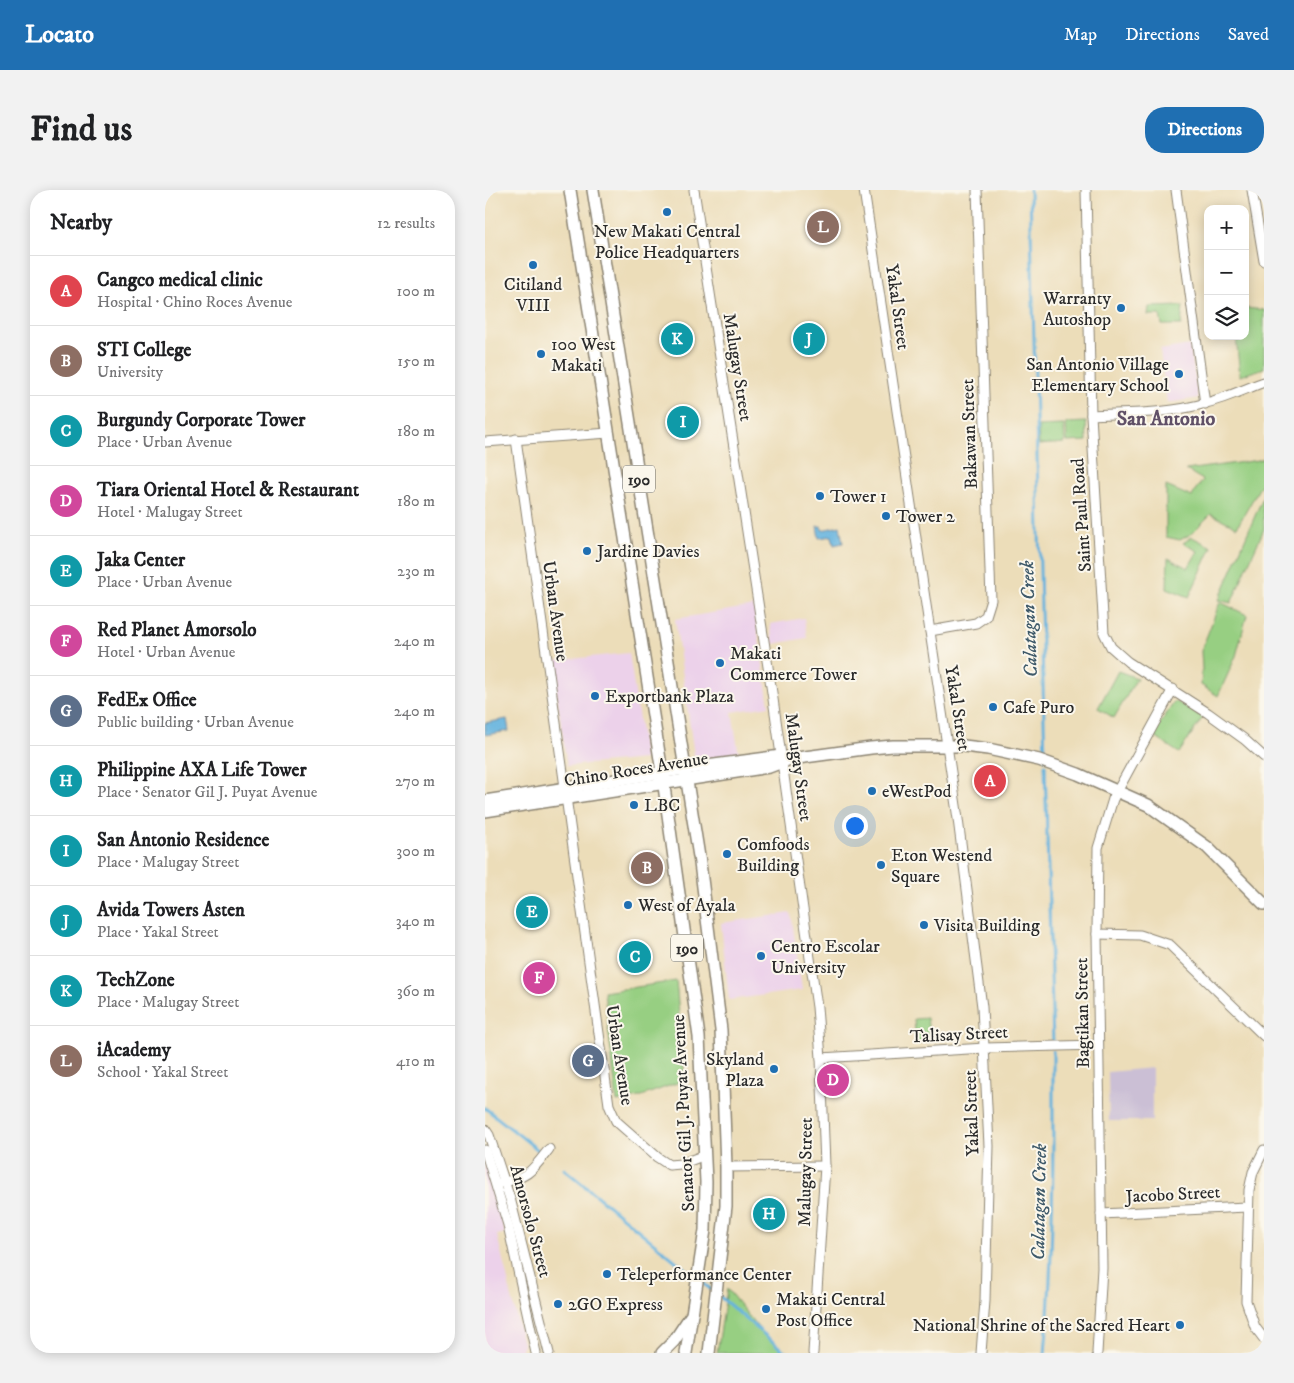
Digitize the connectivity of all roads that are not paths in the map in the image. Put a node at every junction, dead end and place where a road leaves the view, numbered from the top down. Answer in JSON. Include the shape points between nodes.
{"nodes":[{"id":1,"x":570,"y":190,"type":"edge"},
{"id":2,"x":593,"y":190,"type":"edge"},
{"id":3,"x":694,"y":190,"type":"edge"},
{"id":4,"x":864,"y":190,"type":"edge"},
{"id":5,"x":977,"y":190,"type":"edge"},
{"id":6,"x":1086,"y":190,"type":"edge"},
{"id":7,"x":1176,"y":190,"type":"edge"},
{"id":8,"x":1252,"y":190,"type":"edge"},
{"id":9,"x":1264,"y":261,"type":"edge"},
{"id":10,"x":1264,"y":382,"type":"edge"},
{"id":11,"x":1205,"y":404,"type":"junction"},
{"id":12,"x":1091,"y":415,"type":"junction"},
{"id":13,"x":609,"y":432,"type":"junction"},
{"id":14,"x":516,"y":439,"type":"junction"},
{"id":15,"x":485,"y":442,"type":"edge"},
{"id":16,"x":930,"y":631,"type":"junction"},
{"id":17,"x":1173,"y":689,"type":"junction"},
{"id":18,"x":947,"y":747,"type":"junction"},
{"id":19,"x":1264,"y":757,"type":"edge"},
{"id":20,"x":784,"y":759,"type":"junction"},
{"id":21,"x":685,"y":774,"type":"junction"},
{"id":22,"x":663,"y":777,"type":"junction"},
{"id":23,"x":1117,"y":790,"type":"junction"},
{"id":24,"x":565,"y":792,"type":"junction"},
{"id":25,"x":485,"y":801,"type":"edge"},
{"id":26,"x":485,"y":811,"type":"edge"},
{"id":27,"x":1264,"y":904,"type":"edge"},
{"id":28,"x":1097,"y":934,"type":"junction"},
{"id":29,"x":1264,"y":1036,"type":"edge"},
{"id":30,"x":1098,"y":1045,"type":"junction"},
{"id":31,"x":985,"y":1048,"type":"junction"},
{"id":32,"x":821,"y":1058,"type":"junction"},
{"id":33,"x":485,"y":1129,"type":"edge"},
{"id":34,"x":549,"y":1149,"type":"dead end"},
{"id":35,"x":485,"y":1150,"type":"edge"},
{"id":36,"x":1264,"y":1150,"type":"edge"},
{"id":37,"x":705,"y":1155,"type":"junction"},
{"id":38,"x":825,"y":1166,"type":"junction"},
{"id":39,"x":726,"y":1167,"type":"junction"},
{"id":40,"x":524,"y":1177,"type":"junction"},
{"id":41,"x":500,"y":1183,"type":"junction"},
{"id":42,"x":511,"y":1202,"type":"junction"},
{"id":43,"x":1247,"y":1207,"type":"junction"},
{"id":44,"x":1101,"y":1214,"type":"junction"},
{"id":45,"x":695,"y":1306,"type":"junction"},
{"id":46,"x":1264,"y":1339,"type":"edge"},
{"id":47,"x":711,"y":1340,"type":"junction"},
{"id":48,"x":536,"y":1353,"type":"edge"},
{"id":49,"x":549,"y":1353,"type":"edge"},
{"id":50,"x":662,"y":1353,"type":"edge"},
{"id":51,"x":686,"y":1353,"type":"edge"},
{"id":52,"x":709,"y":1353,"type":"edge"},
{"id":53,"x":715,"y":1353,"type":"edge"},
{"id":54,"x":813,"y":1353,"type":"edge"},
{"id":55,"x":981,"y":1353,"type":"edge"},
{"id":56,"x":1097,"y":1353,"type":"edge"}],
"edges":[{"from":1,"to":13,"type":"main road","name":"Senator Gil J. Puyat Avenue","number":"190"},
{"from":2,"to":21,"type":"main road","number":"190"},
{"from":3,"to":20,"type":"street","name":"Malugay Street"},
{"from":4,"to":16,"type":"street","name":"Yakal Street"},
{"from":5,"to":16,"type":"street","name":"Bakawan Street","via":[[991,600],[987,616],[976,623]]},
{"from":6,"to":12,"type":"street","name":"Saint Paul Road"},
{"from":7,"to":11,"type":"street"},
{"from":8,"to":9,"type":"street"},
{"from":10,"to":11,"type":"street"},
{"from":11,"to":12,"type":"street","via":[[1153,412]]},
{"from":12,"to":17,"type":"street","name":"Saint Paul Road","via":[[1104,633],[1111,646],[1128,662]]},
{"from":13,"to":14,"type":"street"},
{"from":13,"to":22,"type":"main road","name":"Senator Gil J. Puyat Avenue","number":"190"},
{"from":14,"to":15,"type":"street"},
{"from":14,"to":24,"type":"street","name":"Urban Avenue"},
{"from":16,"to":18,"type":"street","name":"Yakal Street"},
{"from":17,"to":19,"type":"street","name":"Saint Paul Road"},
{"from":17,"to":23,"type":"street","name":"Bagtikan Street"},
{"from":18,"to":20,"type":"main road","name":"Chino Roces Avenue","via":[[871,748]]},
{"from":18,"to":23,"type":"main road","name":"Chino Roces Avenue","via":[[988,749],[1039,760]]},
{"from":18,"to":31,"type":"street","name":"Yakal Street","via":[[978,964]]},
{"from":20,"to":21,"type":"main road","name":"Chino Roces Avenue","via":[[769,767]]},
{"from":20,"to":32,"type":"street","name":"Malugay Street"},
{"from":21,"to":22,"type":"main road","name":"Chino Roces Avenue"},
{"from":21,"to":39,"type":"main road","number":"190","via":[[721,1030]]},
{"from":22,"to":24,"type":"main road","name":"Chino Roces Avenue"},
{"from":22,"to":37,"type":"main road","name":"Senator Gil J. Puyat Avenue","number":"190","via":[[699,1037]]},
{"from":23,"to":27,"type":"main road","name":"Chino Roces Avenue","via":[[1147,804],[1192,835],[1221,859]]},
{"from":23,"to":28,"type":"street","name":"Bagtikan Street","via":[[1107,812],[1098,848]]},
{"from":24,"to":25,"type":"main road","name":"Chino Roces Avenue"},
{"from":24,"to":26,"type":"main road","name":"Chino Roces Avenue"},
{"from":24,"to":37,"type":"street","name":"Urban Avenue","via":[[609,1105],[616,1121],[669,1165]]},
{"from":28,"to":29,"type":"street","via":[[1140,935],[1170,945]]},
{"from":28,"to":30,"type":"street","name":"Bagtikan Street"},
{"from":30,"to":31,"type":"street","name":"Talisay Street"},
{"from":30,"to":44,"type":"street","name":"Bagtikan Street"},
{"from":31,"to":32,"type":"street","name":"Talisay Street"},
{"from":31,"to":55,"type":"street","name":"Yakal Street","via":[[988,1232]]},
{"from":32,"to":38,"type":"street","name":"Malugay Street"},
{"from":33,"to":41,"type":"street","name":"Amorsolo Street"},
{"from":34,"to":40,"type":"street"},
{"from":35,"to":41,"type":"street","name":"Amorsolo Street"},
{"from":36,"to":43,"type":"street","via":[[1253,1172]]},
{"from":37,"to":45,"type":"main road","name":"Senator Gil J. Puyat Avenue","number":"190","via":[[705,1230]]},
{"from":38,"to":39,"type":"street"},
{"from":38,"to":54,"type":"street","name":"Malugay Street"},
{"from":39,"to":47,"type":"main road","number":"190","via":[[723,1240]]},
{"from":40,"to":41,"type":"street"},
{"from":40,"to":42,"type":"street","via":[[513,1189]]},
{"from":41,"to":42,"type":"street","name":"Amorsolo Street"},
{"from":41,"to":48,"type":"street","name":"Amorsolo Street"},
{"from":42,"to":49,"type":"street","name":"Amorsolo Street"},
{"from":43,"to":44,"type":"street","name":"Jacobo Street"},
{"from":43,"to":46,"type":"street","via":[[1246,1302],[1255,1327]]},
{"from":44,"to":56,"type":"street","name":"Bagtikan Street","via":[[1102,1268]]},
{"from":45,"to":50,"type":"main road","via":[[686,1324]]},
{"from":45,"to":51,"type":"main road","name":"Senator Gil J. Puyat Avenue","number":"190"},
{"from":47,"to":52,"type":"main road","number":"190"},
{"from":47,"to":53,"type":"main road"}]}
